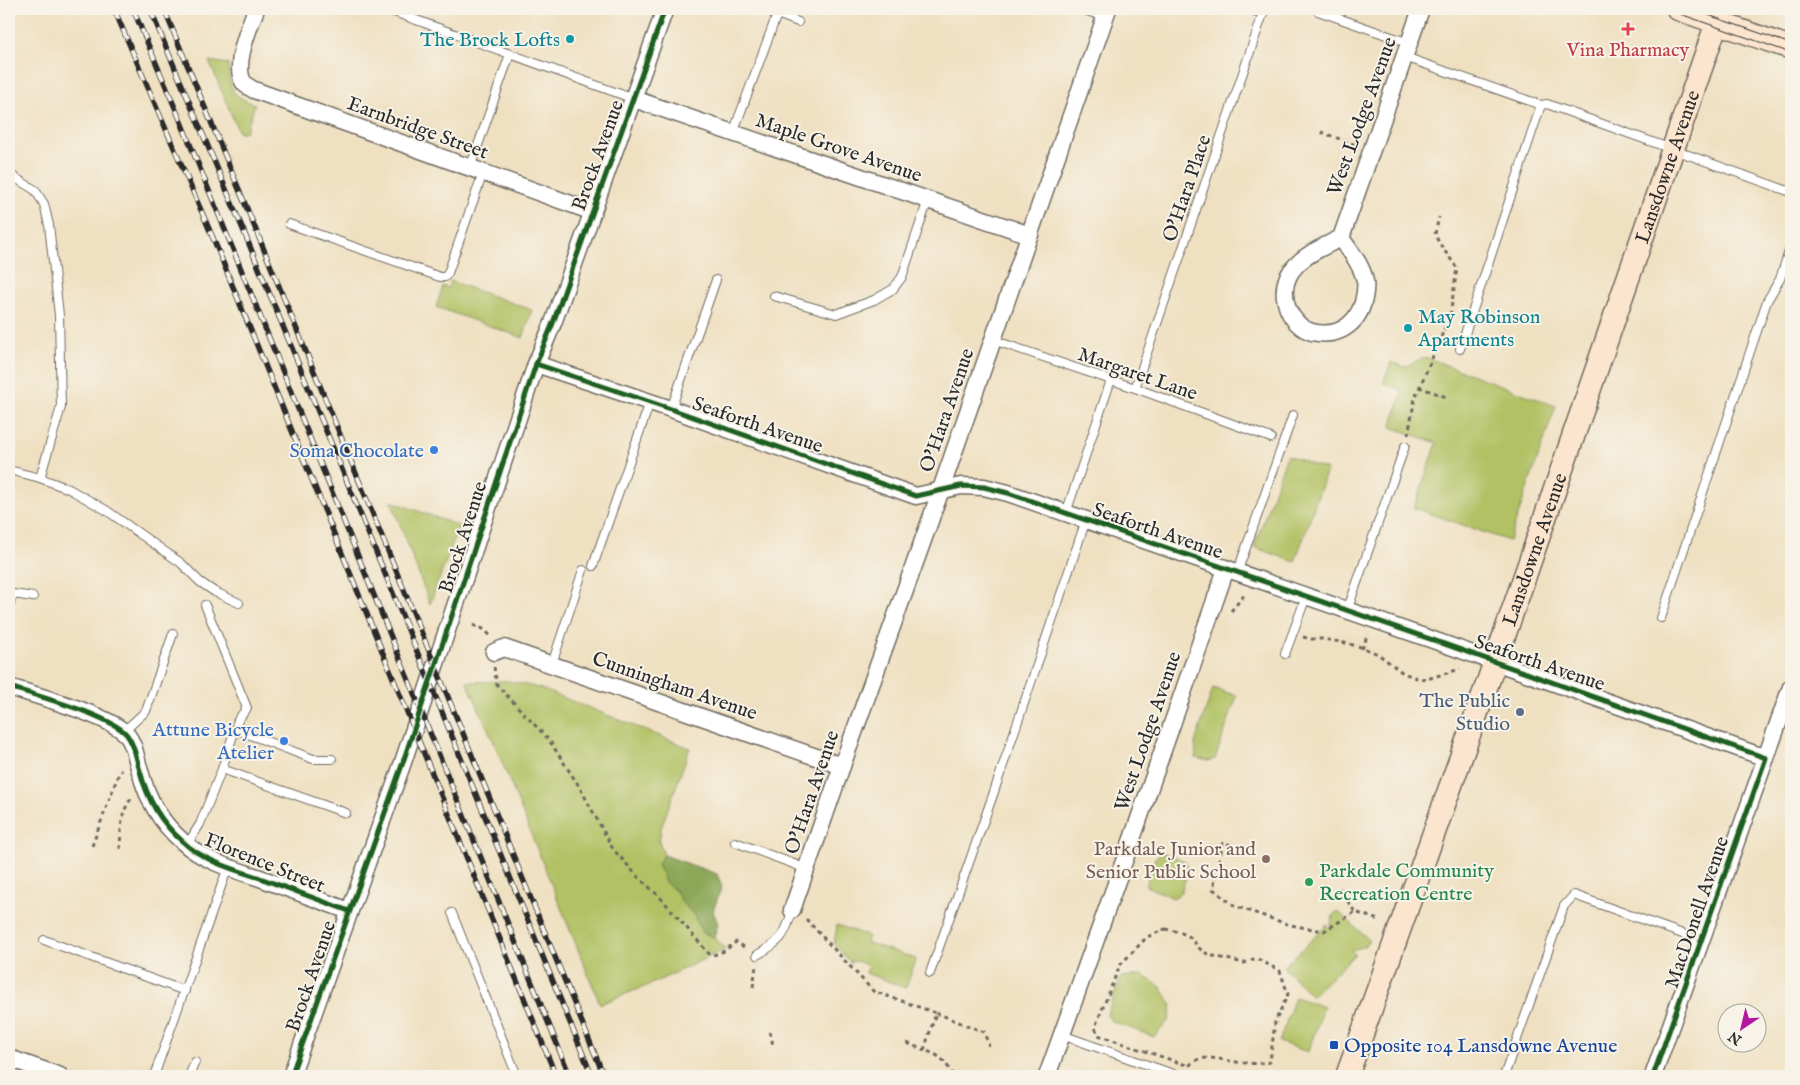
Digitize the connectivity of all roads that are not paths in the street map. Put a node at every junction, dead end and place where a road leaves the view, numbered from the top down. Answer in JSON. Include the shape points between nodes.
{"nodes":[{"id":1,"x":256,"y":9,"type":"edge"},
{"id":2,"x":386,"y":9,"type":"edge"},
{"id":3,"x":665,"y":9,"type":"edge"},
{"id":4,"x":1081,"y":9,"type":"edge"},
{"id":5,"x":1249,"y":9,"type":"edge"},
{"id":6,"x":1421,"y":9,"type":"edge"},
{"id":7,"x":1678,"y":9,"type":"edge"},
{"id":8,"x":1318,"y":11,"type":"dead end"},
{"id":9,"x":778,"y":12,"type":"edge"},
{"id":10,"x":1106,"y":13,"type":"edge"},
{"id":11,"x":798,"y":22,"type":"dead end"},
{"id":12,"x":1717,"y":22,"type":"junction"},
{"id":13,"x":1791,"y":48,"type":"edge"},
{"id":14,"x":1407,"y":50,"type":"junction"},
{"id":15,"x":510,"y":54,"type":"junction"},
{"id":16,"x":634,"y":99,"type":"junction"},
{"id":17,"x":1541,"y":105,"type":"junction"},
{"id":18,"x":733,"y":133,"type":"junction"},
{"id":19,"x":1672,"y":148,"type":"junction"},
{"id":20,"x":477,"y":171,"type":"junction"},
{"id":21,"x":9,"y":174,"type":"edge"},
{"id":22,"x":1791,"y":192,"type":"edge"},
{"id":23,"x":928,"y":200,"type":"junction"},
{"id":24,"x":593,"y":212,"type":"junction"},
{"id":25,"x":289,"y":224,"type":"dead end"},
{"id":26,"x":1030,"y":235,"type":"junction"},
{"id":27,"x":1341,"y":238,"type":"junction"},
{"id":28,"x":1791,"y":245,"type":"edge"},
{"id":29,"x":716,"y":280,"type":"dead end"},
{"id":30,"x":774,"y":296,"type":"dead end"},
{"id":31,"x":993,"y":340,"type":"junction"},
{"id":32,"x":1460,"y":348,"type":"dead end"},
{"id":33,"x":536,"y":364,"type":"junction"},
{"id":34,"x":1111,"y":380,"type":"junction"},
{"id":35,"x":1135,"y":388,"type":"junction"},
{"id":36,"x":650,"y":402,"type":"junction"},
{"id":37,"x":671,"y":409,"type":"junction"},
{"id":38,"x":1292,"y":415,"type":"dead end"},
{"id":39,"x":1271,"y":438,"type":"dead end"},
{"id":40,"x":1406,"y":446,"type":"road end"},
{"id":41,"x":9,"y":470,"type":"edge"},
{"id":42,"x":40,"y":478,"type":"junction"},
{"id":43,"x":940,"y":492,"type":"junction"},
{"id":44,"x":1066,"y":513,"type":"junction"},
{"id":45,"x":1086,"y":520,"type":"junction"},
{"id":46,"x":593,"y":566,"type":"dead end"},
{"id":47,"x":583,"y":570,"type":"dead end"},
{"id":48,"x":1231,"y":571,"type":"junction"},
{"id":49,"x":33,"y":597,"type":"dead end"},
{"id":50,"x":1306,"y":597,"type":"junction"},
{"id":51,"x":239,"y":602,"type":"dead end"},
{"id":52,"x":205,"y":605,"type":"dead end"},
{"id":53,"x":9,"y":607,"type":"edge"},
{"id":54,"x":1347,"y":611,"type":"junction"},
{"id":55,"x":1661,"y":618,"type":"dead end"},
{"id":56,"x":173,"y":634,"type":"dead end"},
{"id":57,"x":494,"y":652,"type":"road end"},
{"id":58,"x":1285,"y":654,"type":"dead end"},
{"id":59,"x":1495,"y":662,"type":"junction"},
{"id":60,"x":552,"y":664,"type":"junction"},
{"id":61,"x":9,"y":687,"type":"edge"},
{"id":62,"x":1791,"y":687,"type":"edge"},
{"id":63,"x":235,"y":729,"type":"junction"},
{"id":64,"x":124,"y":732,"type":"junction"},
{"id":65,"x":1766,"y":758,"type":"junction"},
{"id":66,"x":332,"y":759,"type":"dead end"},
{"id":67,"x":842,"y":766,"type":"junction"},
{"id":68,"x":222,"y":769,"type":"junction"},
{"id":69,"x":346,"y":813,"type":"dead end"},
{"id":70,"x":735,"y":842,"type":"dead end"},
{"id":71,"x":187,"y":846,"type":"junction"},
{"id":72,"x":228,"y":867,"type":"junction"},
{"id":73,"x":807,"y":869,"type":"junction"},
{"id":74,"x":349,"y":910,"type":"junction"},
{"id":75,"x":792,"y":910,"type":"joint"},
{"id":76,"x":452,"y":913,"type":"dead end"},
{"id":77,"x":44,"y":940,"type":"dead end"},
{"id":78,"x":1702,"y":941,"type":"junction"},
{"id":79,"x":757,"y":954,"type":"road end"},
{"id":80,"x":930,"y":973,"type":"dead end"},
{"id":81,"x":185,"y":991,"type":"junction"},
{"id":82,"x":1062,"y":1035,"type":"junction"},
{"id":83,"x":9,"y":1058,"type":"edge"},
{"id":84,"x":195,"y":1062,"type":"dead end"},
{"id":85,"x":60,"y":1076,"type":"edge"},
{"id":86,"x":154,"y":1076,"type":"edge"},
{"id":87,"x":189,"y":1076,"type":"edge"},
{"id":88,"x":291,"y":1076,"type":"edge"},
{"id":89,"x":517,"y":1076,"type":"edge"},
{"id":90,"x":1047,"y":1076,"type":"edge"},
{"id":91,"x":1179,"y":1076,"type":"edge"},
{"id":92,"x":1347,"y":1076,"type":"edge"},
{"id":93,"x":1504,"y":1076,"type":"edge"},
{"id":94,"x":1653,"y":1076,"type":"edge"}],
"edges":[{"from":1,"to":20,"type":"street","name":"Earnbridge Street","via":[[243,48],[240,70],[244,83],[254,90]]},
{"from":2,"to":15,"type":"lane"},
{"from":3,"to":16,"type":"street","name":"Brock Avenue"},
{"from":4,"to":10,"type":"lane"},
{"from":5,"to":35,"type":"lane","name":"O'Hara Place","via":[[1263,14]]},
{"from":6,"to":14,"type":"street","name":"West Lodge Avenue"},
{"from":7,"to":12,"type":"street"},
{"from":8,"to":14,"type":"lane"},
{"from":9,"to":11,"type":"lane"},
{"from":9,"to":18,"type":"lane"},
{"from":10,"to":26,"type":"street","name":"O'Hara Avenue"},
{"from":12,"to":13,"type":"street"},
{"from":12,"to":19,"type":"street","name":"Lansdowne Avenue"},
{"from":14,"to":17,"type":"lane"},
{"from":14,"to":27,"type":"street","name":"West Lodge Avenue"},
{"from":15,"to":16,"type":"lane"},
{"from":15,"to":20,"type":"lane"},
{"from":16,"to":18,"type":"street","name":"Maple Grove Avenue"},
{"from":16,"to":24,"type":"street","name":"Brock Avenue"},
{"from":17,"to":19,"type":"lane","via":[[1547,104]]},
{"from":17,"to":32,"type":"lane"},
{"from":18,"to":23,"type":"street","name":"Maple Grove Avenue"},
{"from":19,"to":22,"type":"lane"},
{"from":19,"to":59,"type":"street","name":"Lansdowne Avenue"},
{"from":20,"to":24,"type":"street","name":"Earnbridge Street"},
{"from":20,"to":25,"type":"lane","via":[[445,277]]},
{"from":21,"to":42,"type":"lane","via":[[35,190],[44,204],[59,315],[61,407]]},
{"from":23,"to":26,"type":"street","name":"Maple Grove Avenue"},
{"from":23,"to":30,"type":"lane","via":[[902,276],[893,289],[836,314]]},
{"from":24,"to":33,"type":"street","name":"Brock Avenue"},
{"from":26,"to":31,"type":"street","name":"O'Hara Avenue"},
{"from":27,"to":27,"type":"street","via":[[1310,253],[1290,272],[1286,304],[1299,325],[1311,332],[1341,329],[1358,316],[1364,305],[1366,281]]},
{"from":28,"to":55,"type":"lane","via":[[1780,279],[1767,301]]},
{"from":29,"to":37,"type":"lane"},
{"from":31,"to":34,"type":"lane","name":"Margaret Lane"},
{"from":31,"to":43,"type":"street","name":"O'Hara Avenue"},
{"from":33,"to":36,"type":"street","name":"Seaforth Avenue"},
{"from":33,"to":74,"type":"street","name":"Brock Avenue","via":[[402,766]]},
{"from":34,"to":35,"type":"lane","name":"Margaret Lane"},
{"from":34,"to":44,"type":"lane"},
{"from":35,"to":39,"type":"lane","name":"Margaret Lane"},
{"from":36,"to":37,"type":"street","name":"Seaforth Avenue"},
{"from":36,"to":46,"type":"lane"},
{"from":37,"to":43,"type":"street","name":"Seaforth Avenue","via":[[916,496]]},
{"from":38,"to":48,"type":"lane"},
{"from":40,"to":54,"type":"lane"},
{"from":41,"to":42,"type":"lane"},
{"from":42,"to":51,"type":"lane","via":[[69,489],[106,510],[182,563],[200,582]]},
{"from":43,"to":44,"type":"street","name":"Seaforth Avenue","via":[[961,486],[984,487]]},
{"from":43,"to":67,"type":"street","name":"O'Hara Avenue"},
{"from":44,"to":45,"type":"street","name":"Seaforth Avenue"},
{"from":45,"to":48,"type":"street","name":"Seaforth Avenue"},
{"from":45,"to":80,"type":"lane"},
{"from":47,"to":60,"type":"lane"},
{"from":48,"to":50,"type":"street","name":"Seaforth Avenue"},
{"from":48,"to":82,"type":"street","name":"West Lodge Avenue"},
{"from":49,"to":53,"type":"lane","via":[[13,594]]},
{"from":50,"to":54,"type":"street","name":"Seaforth Avenue"},
{"from":50,"to":58,"type":"lane"},
{"from":52,"to":63,"type":"lane","via":[[247,708]]},
{"from":54,"to":59,"type":"street","name":"Seaforth Avenue"},
{"from":56,"to":64,"type":"lane","via":[[146,711]]},
{"from":57,"to":60,"type":"street","name":"Cunningham Avenue","via":[[504,648]]},
{"from":59,"to":65,"type":"street","name":"Seaforth Avenue"},
{"from":59,"to":92,"type":"street","name":"Lansdowne Avenue"},
{"from":60,"to":67,"type":"street","name":"Cunningham Avenue"},
{"from":61,"to":64,"type":"street","via":[[103,720]]},
{"from":62,"to":65,"type":"street","name":"MacDonell Avenue"},
{"from":63,"to":66,"type":"lane","via":[[313,760]]},
{"from":63,"to":68,"type":"lane"},
{"from":64,"to":71,"type":"street","name":"Florence Street","via":[[134,747],[152,804]]},
{"from":65,"to":78,"type":"street","name":"MacDonell Avenue"},
{"from":67,"to":73,"type":"street","name":"O'Hara Avenue"},
{"from":68,"to":69,"type":"lane"},
{"from":68,"to":71,"type":"lane","via":[[200,824]]},
{"from":70,"to":73,"type":"lane"},
{"from":71,"to":72,"type":"street","name":"Florence Street"},
{"from":72,"to":74,"type":"street","name":"Florence Street"},
{"from":72,"to":81,"type":"lane"},
{"from":73,"to":75,"type":"street","name":"O'Hara Avenue"},
{"from":74,"to":88,"type":"street","name":"Brock Avenue"},
{"from":75,"to":79,"type":"lane","via":[[788,928],[775,945]]},
{"from":76,"to":89,"type":"lane"},
{"from":77,"to":81,"type":"lane"},
{"from":78,"to":93,"type":"lane","via":[[1574,895],[1564,906]]},
{"from":78,"to":94,"type":"street","name":"MacDonell Avenue"},
{"from":81,"to":86,"type":"lane"},
{"from":82,"to":90,"type":"street","name":"West Lodge Avenue"},
{"from":82,"to":91,"type":"lane"},
{"from":83,"to":85,"type":"street"},
{"from":84,"to":87,"type":"lane"}]}
